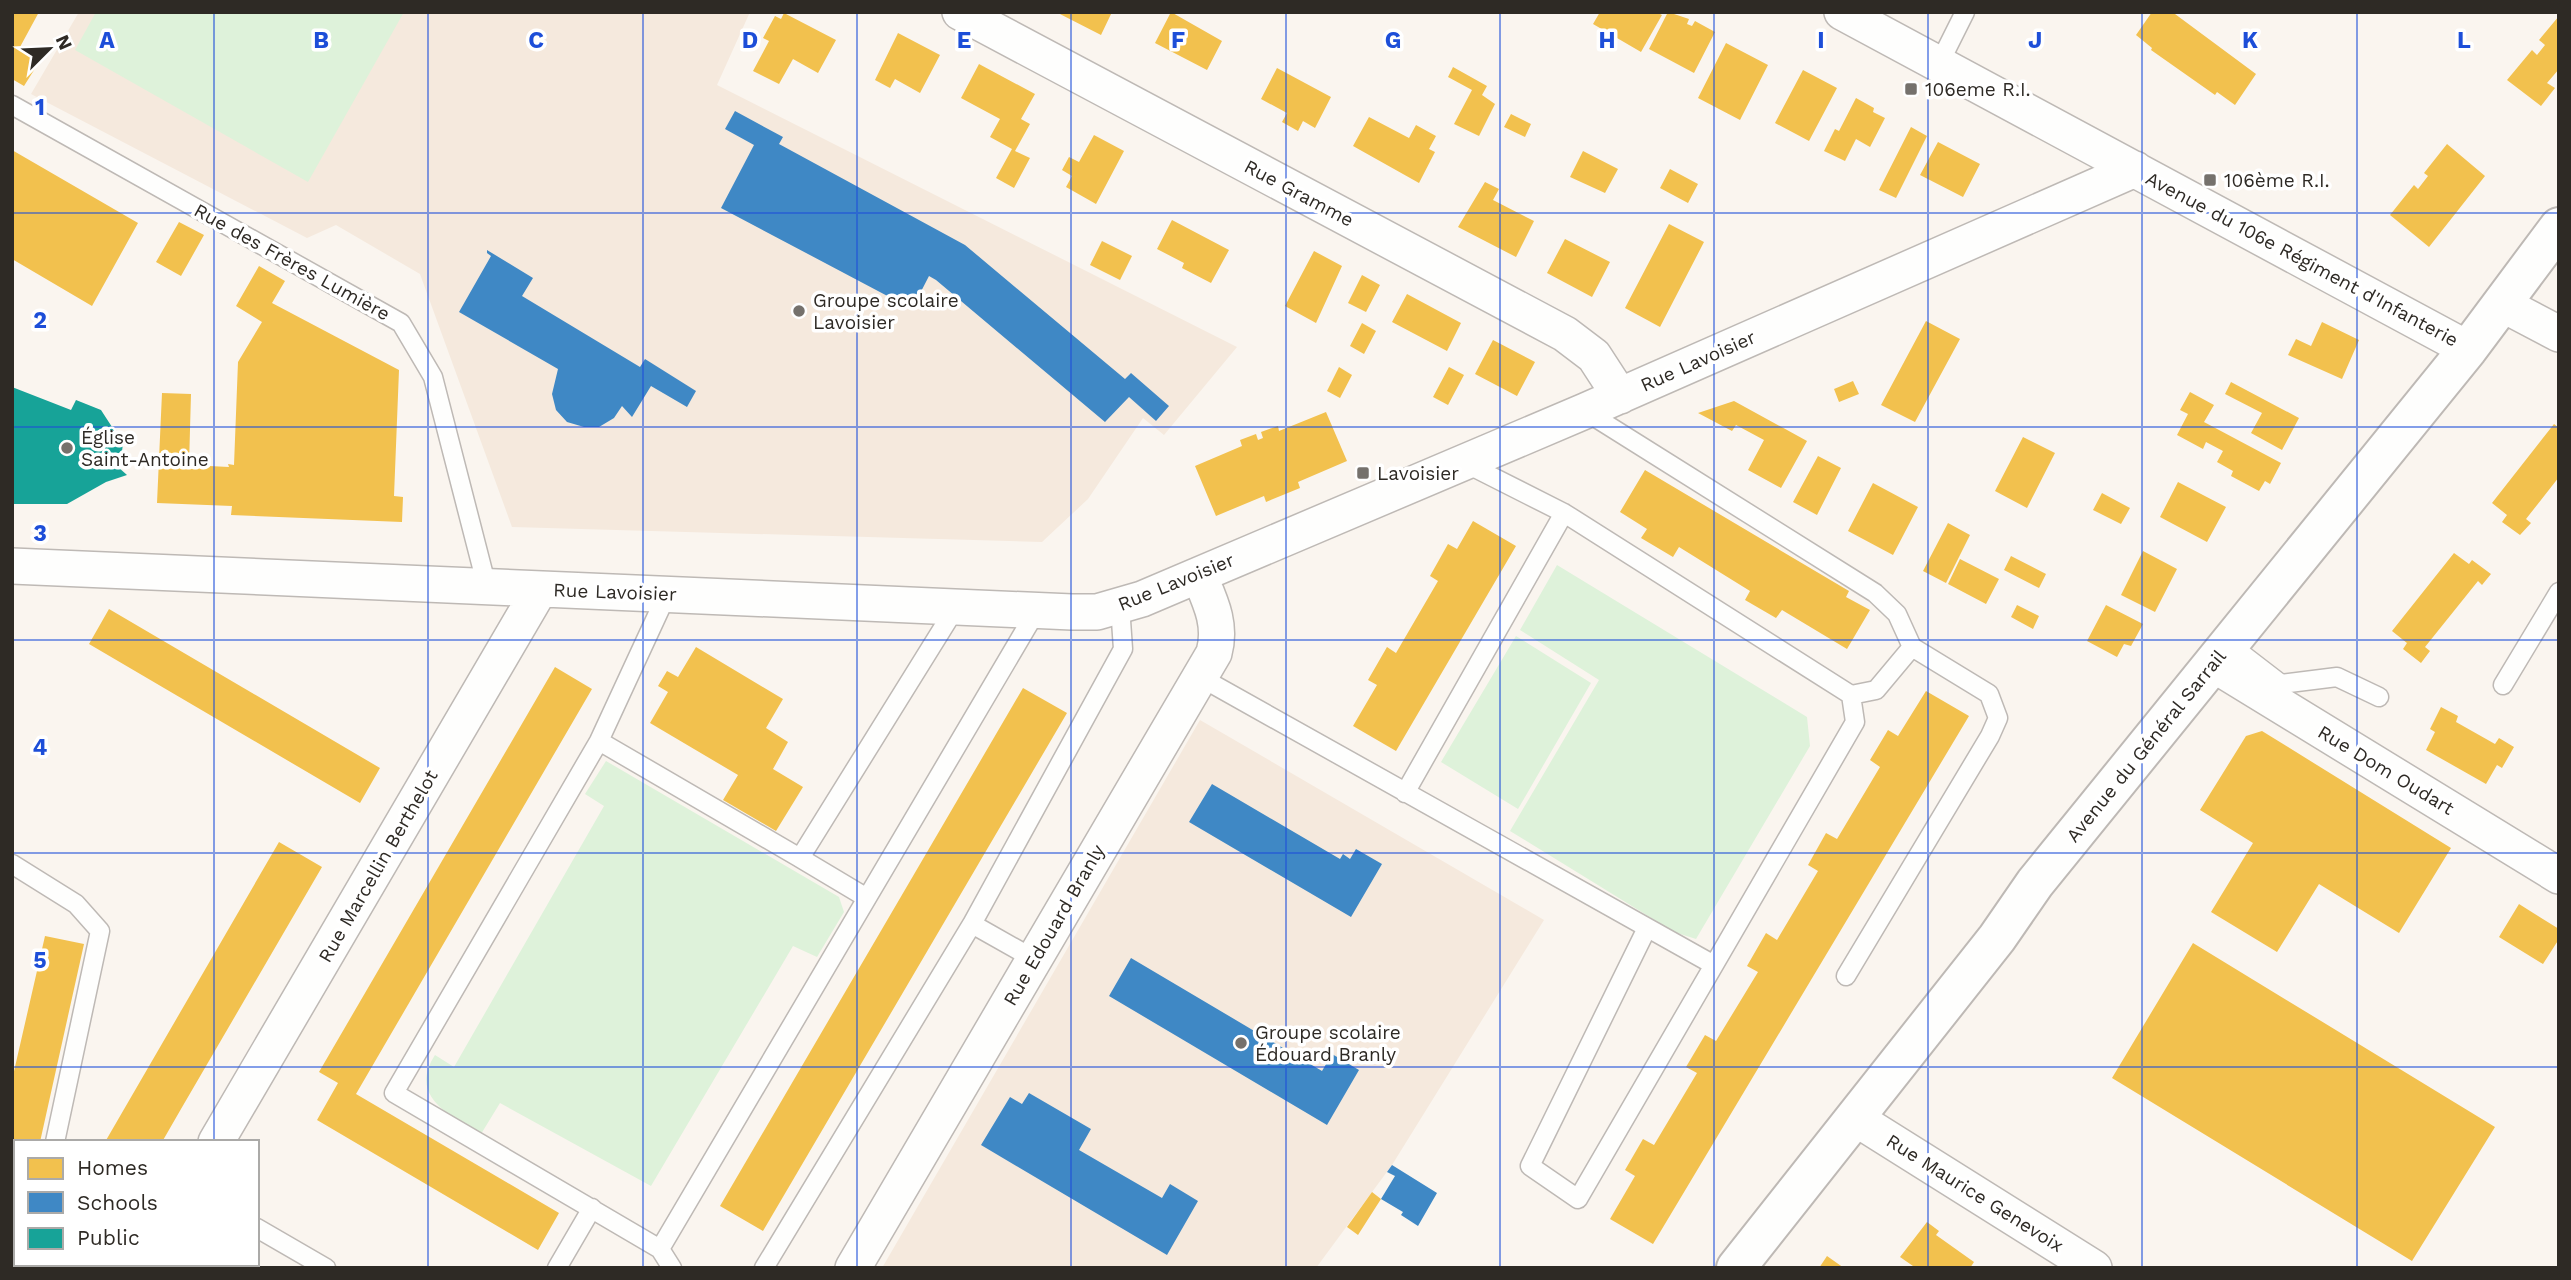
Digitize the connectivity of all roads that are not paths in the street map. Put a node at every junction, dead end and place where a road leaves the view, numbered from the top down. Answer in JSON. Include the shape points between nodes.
{"nodes":[{"id":1,"x":960,"y":12,"type":"edge"},
{"id":2,"x":1842,"y":12,"type":"edge"},
{"id":3,"x":1965,"y":12,"type":"edge"},
{"id":4,"x":1939,"y":64,"type":"junction"},
{"id":5,"x":12,"y":105,"type":"edge"},
{"id":6,"x":2135,"y":169,"type":"junction"},
{"id":7,"x":2559,"y":227,"type":"edge"},
{"id":8,"x":2502,"y":304,"type":"junction"},
{"id":9,"x":2559,"y":334,"type":"edge"},
{"id":10,"x":2468,"y":349,"type":"junction"},
{"id":11,"x":1620,"y":396,"type":"junction"},
{"id":12,"x":1585,"y":411,"type":"junction"},
{"id":13,"x":1463,"y":462,"type":"junction"},
{"id":14,"x":1564,"y":513,"type":"junction"},
{"id":15,"x":12,"y":566,"type":"edge"},
{"id":16,"x":1199,"y":575,"type":"junction"},
{"id":17,"x":487,"y":587,"type":"junction"},
{"id":18,"x":540,"y":589,"type":"junction"},
{"id":19,"x":2559,"y":592,"type":"edge"},
{"id":20,"x":667,"y":594,"type":"junction"},
{"id":21,"x":1120,"y":606,"type":"junction"},
{"id":22,"x":956,"y":607,"type":"junction"},
{"id":23,"x":1037,"y":610,"type":"junction"},
{"id":24,"x":1912,"y":647,"type":"junction"},
{"id":25,"x":2221,"y":654,"type":"junction"},
{"id":26,"x":1200,"y":677,"type":"junction"},
{"id":27,"x":2503,"y":685,"type":"dead end"},
{"id":28,"x":1851,"y":695,"type":"junction"},
{"id":29,"x":2379,"y":697,"type":"dead end"},
{"id":30,"x":599,"y":741,"type":"junction"},
{"id":31,"x":1405,"y":793,"type":"junction"},
{"id":32,"x":800,"y":858,"type":"junction"},
{"id":33,"x":12,"y":864,"type":"edge"},
{"id":34,"x":2559,"y":876,"type":"edge"},
{"id":35,"x":867,"y":898,"type":"junction"},
{"id":36,"x":972,"y":925,"type":"junction"},
{"id":37,"x":1647,"y":928,"type":"junction"},
{"id":38,"x":1034,"y":959,"type":"junction"},
{"id":39,"x":1714,"y":965,"type":"junction"},
{"id":40,"x":1846,"y":976,"type":"dead end"},
{"id":41,"x":1855,"y":1118,"type":"junction"},
{"id":42,"x":55,"y":1140,"type":"edge"},
{"id":43,"x":217,"y":1140,"type":"edge"},
{"id":44,"x":592,"y":1208,"type":"junction"},
{"id":45,"x":259,"y":1229,"type":"edge"},
{"id":46,"x":660,"y":1249,"type":"junction"},
{"id":47,"x":326,"y":1268,"type":"edge"},
{"id":48,"x":556,"y":1268,"type":"edge"},
{"id":49,"x":672,"y":1268,"type":"edge"},
{"id":50,"x":764,"y":1268,"type":"edge"},
{"id":51,"x":853,"y":1268,"type":"edge"},
{"id":52,"x":1736,"y":1268,"type":"edge"},
{"id":53,"x":2094,"y":1268,"type":"edge"}],
"edges":[{"from":1,"to":11,"type":"street","name":"Rue Gramme","via":[[1565,334],[1594,356]]},
{"from":2,"to":4,"type":"street","name":"Avenue du 106e Régiment d'Infanterie"},
{"from":3,"to":4,"type":"lane"},
{"from":4,"to":6,"type":"street","name":"Avenue du 106e Régiment d'Infanterie"},
{"from":5,"to":17,"type":"lane","name":"Rue des Frères Lumière","via":[[401,323],[433,377]]},
{"from":6,"to":10,"type":"street","name":"Avenue du 106e Régiment d'Infanterie"},
{"from":6,"to":11,"type":"street","name":"Rue Lavoisier"},
{"from":7,"to":8,"type":"main road","name":"Avenue du Général Sarrail"},
{"from":8,"to":9,"type":"street"},
{"from":8,"to":10,"type":"main road","name":"Avenue du Général Sarrail"},
{"from":10,"to":25,"type":"main road","name":"Avenue du Général Sarrail"},
{"from":11,"to":12,"type":"street","name":"Rue Lavoisier"},
{"from":12,"to":13,"type":"street","name":"Rue Lavoisier"},
{"from":12,"to":24,"type":"lane","via":[[1875,593],[1897,614]]},
{"from":13,"to":14,"type":"lane"},
{"from":13,"to":16,"type":"street","name":"Rue Lavoisier"},
{"from":14,"to":28,"type":"lane"},
{"from":14,"to":31,"type":"lane"},
{"from":15,"to":17,"type":"street","name":"Rue Lavoisier"},
{"from":16,"to":21,"type":"street","name":"Rue Lavoisier"},
{"from":16,"to":26,"type":"street","name":"Rue Edouard Branly","via":[[1217,622],[1218,638]]},
{"from":17,"to":18,"type":"street","name":"Rue Lavoisier"},
{"from":18,"to":20,"type":"street","name":"Rue Lavoisier"},
{"from":18,"to":43,"type":"street","name":"Rue Marcellin Berthelot"},
{"from":19,"to":27,"type":"lane"},
{"from":20,"to":22,"type":"street","name":"Rue Lavoisier"},
{"from":20,"to":30,"type":"lane"},
{"from":21,"to":23,"type":"street","name":"Rue Lavoisier","via":[[1097,612]]},
{"from":21,"to":36,"type":"lane","via":[[1124,649]]},
{"from":22,"to":23,"type":"street","name":"Rue Lavoisier"},
{"from":22,"to":32,"type":"lane"},
{"from":23,"to":35,"type":"lane"},
{"from":24,"to":28,"type":"lane","via":[[1876,690]]},
{"from":24,"to":40,"type":"lane","via":[[1989,694],[1998,718]]},
{"from":25,"to":29,"type":"lane","via":[[2281,684],[2337,677]]},
{"from":25,"to":34,"type":"street","name":"Rue Dom Oudart"},
{"from":25,"to":41,"type":"main road","name":"Avenue du Général Sarrail","via":[[2035,883]]},
{"from":26,"to":31,"type":"lane"},
{"from":26,"to":38,"type":"street","name":"Rue Edouard Branly"},
{"from":28,"to":39,"type":"lane","via":[[1855,722]]},
{"from":30,"to":32,"type":"lane"},
{"from":30,"to":44,"type":"lane","via":[[394,1093]]},
{"from":31,"to":37,"type":"lane"},
{"from":32,"to":35,"type":"lane"},
{"from":33,"to":42,"type":"lane","via":[[76,904],[100,931]]},
{"from":35,"to":46,"type":"lane"},
{"from":36,"to":38,"type":"lane"},
{"from":36,"to":50,"type":"lane"},
{"from":37,"to":39,"type":"lane"},
{"from":37,"to":39,"type":"lane","via":[[1530,1166],[1578,1199]]},
{"from":38,"to":51,"type":"street","name":"Rue Edouard Branly"},
{"from":41,"to":52,"type":"main road","name":"Avenue du Général Sarrail"},
{"from":41,"to":53,"type":"street","name":"Rue Maurice Genevoix"},
{"from":44,"to":46,"type":"lane"},
{"from":44,"to":48,"type":"lane"},
{"from":45,"to":47,"type":"lane"},
{"from":46,"to":49,"type":"lane"}]}
